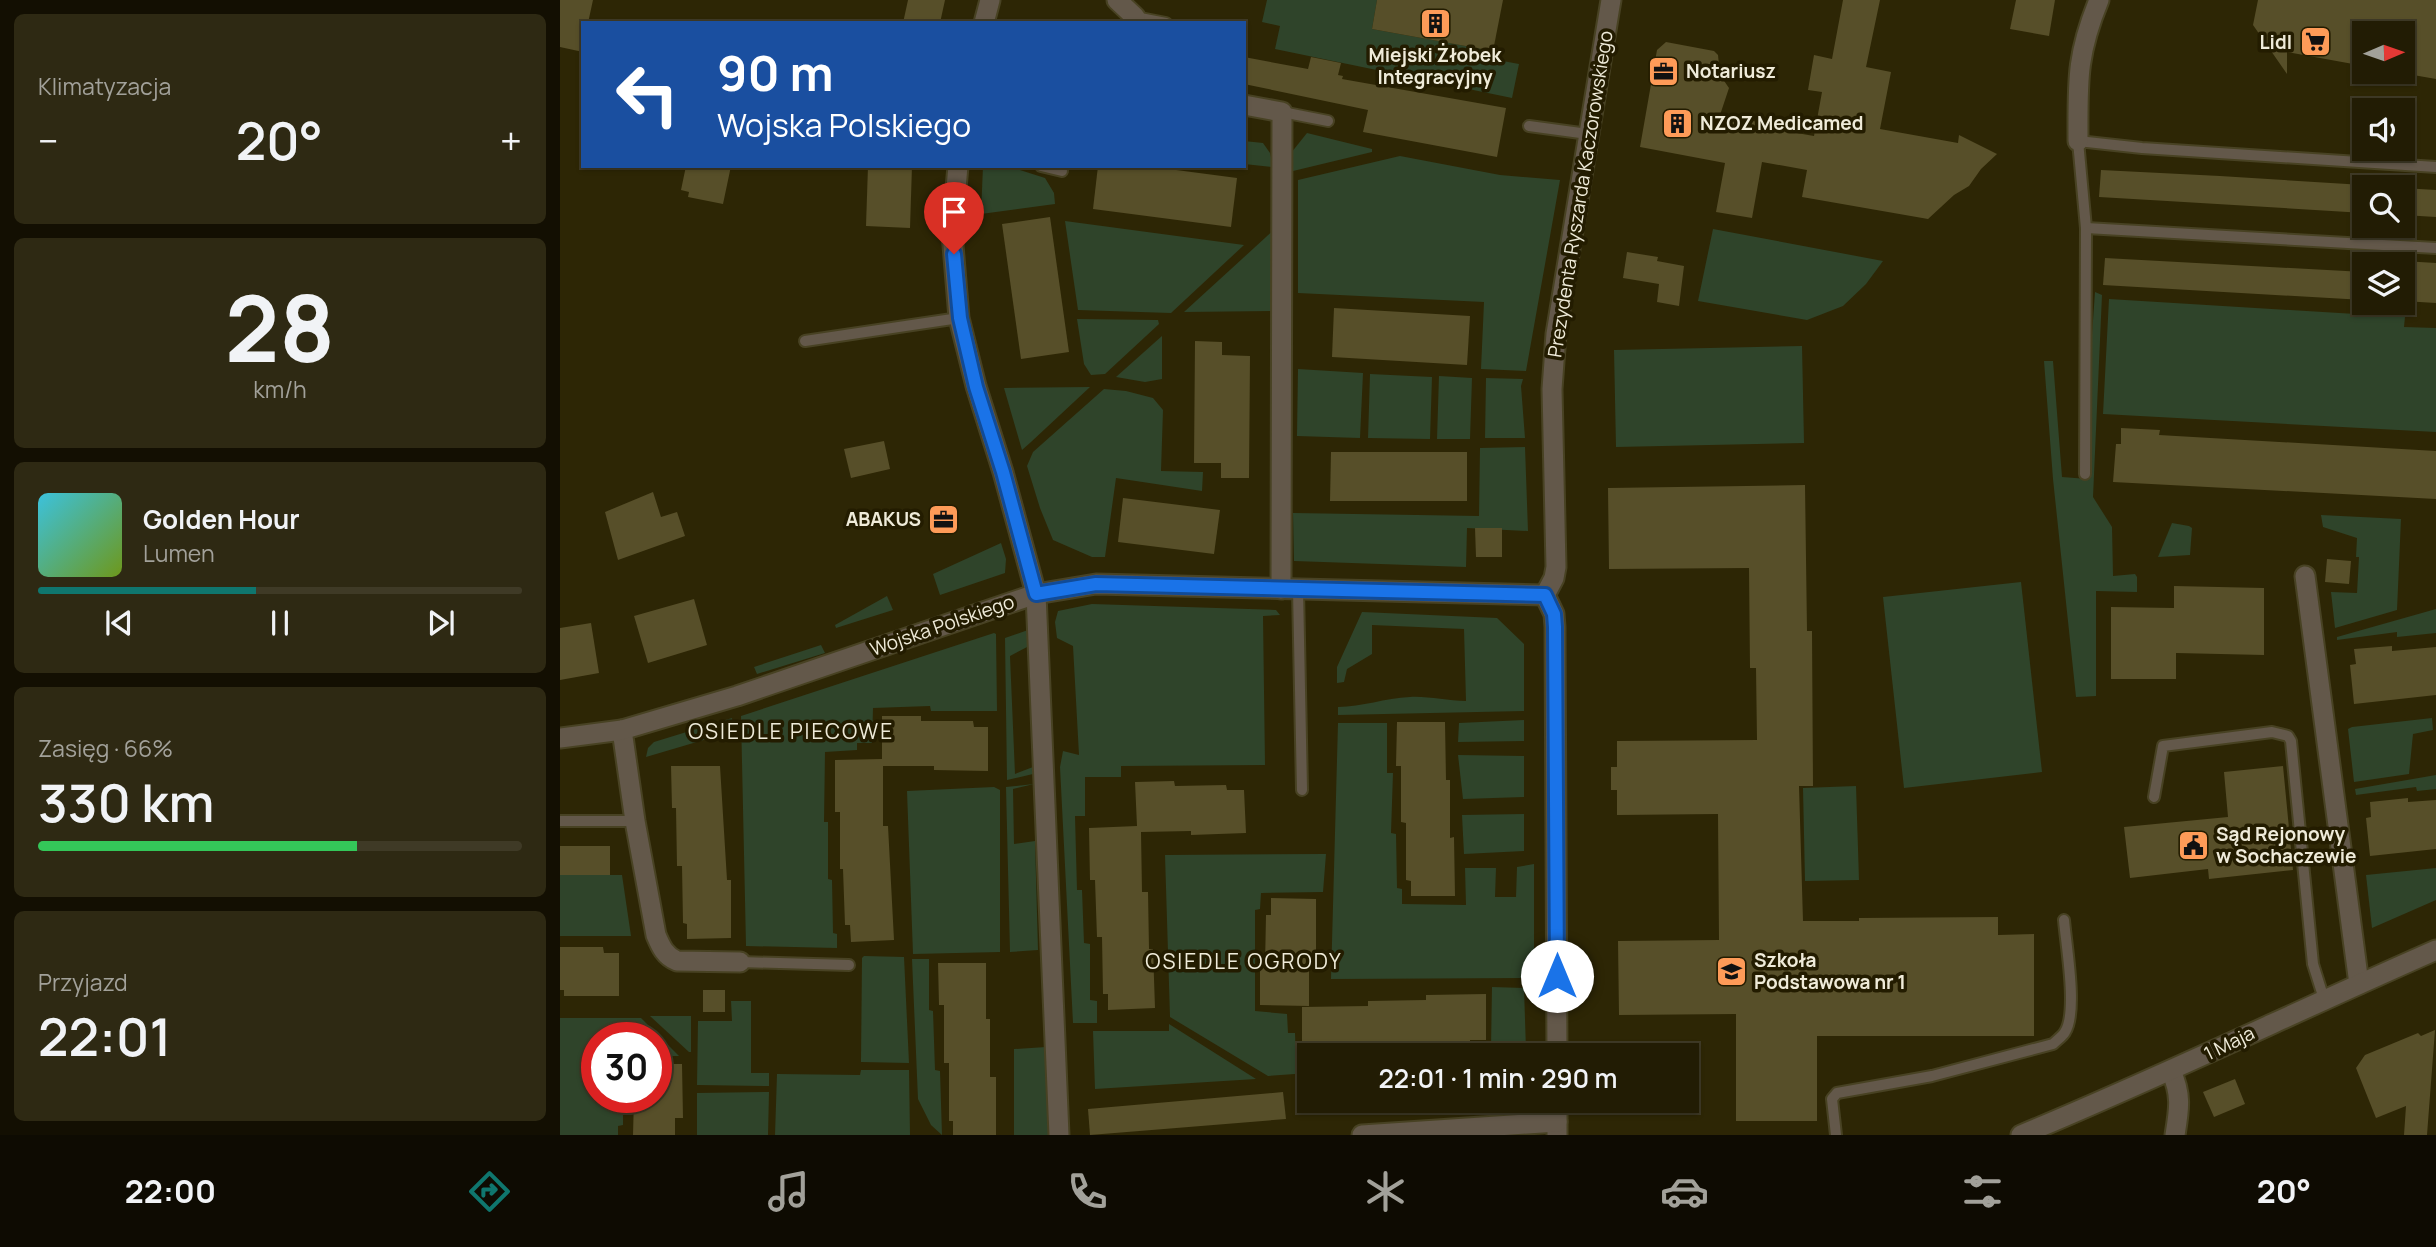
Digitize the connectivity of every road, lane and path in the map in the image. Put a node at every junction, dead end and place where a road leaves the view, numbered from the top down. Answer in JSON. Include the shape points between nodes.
{"nodes":[{"id":1,"x":990,"y":0,"type":"edge"},
{"id":2,"x":1117,"y":0,"type":"edge"},
{"id":3,"x":1611,"y":0,"type":"edge"},
{"id":4,"x":2099,"y":0,"type":"edge"},
{"id":5,"x":1134,"y":20,"type":"edge"},
{"id":6,"x":985,"y":21,"type":"edge"},
{"id":7,"x":1246,"y":105,"type":"edge"},
{"id":8,"x":1282,"y":112,"type":"junction"},
{"id":9,"x":1328,"y":121,"type":"dead end"},
{"id":10,"x":1529,"y":125,"type":"dead end"},
{"id":11,"x":1588,"y":134,"type":"junction"},
{"id":12,"x":2078,"y":141,"type":"junction"},
{"id":13,"x":2436,"y":167,"type":"edge"},
{"id":14,"x":958,"y":168,"type":"edge"},
{"id":15,"x":1049,"y":168,"type":"edge"},
{"id":16,"x":1062,"y":171,"type":"dead end"},
{"id":17,"x":2086,"y":228,"type":"junction"},
{"id":18,"x":2436,"y":248,"type":"edge"},
{"id":19,"x":960,"y":318,"type":"junction"},
{"id":20,"x":805,"y":341,"type":"dead end"},
{"id":21,"x":2085,"y":474,"type":"dead end"},
{"id":22,"x":2305,"y":576,"type":"dead end"},
{"id":23,"x":1290,"y":589,"type":"junction"},
{"id":24,"x":1036,"y":594,"type":"junction"},
{"id":25,"x":1545,"y":595,"type":"junction"},
{"id":26,"x":622,"y":730,"type":"junction"},
{"id":27,"x":560,"y":738,"type":"edge"},
{"id":28,"x":1302,"y":790,"type":"dead end"},
{"id":29,"x":2154,"y":797,"type":"dead end"},
{"id":30,"x":560,"y":821,"type":"edge"},
{"id":31,"x":635,"y":821,"type":"junction"},
{"id":32,"x":2064,"y":919,"type":"dead end"},
{"id":33,"x":2436,"y":950,"type":"edge"},
{"id":34,"x":740,"y":962,"type":"joint"},
{"id":35,"x":849,"y":965,"type":"dead end"},
{"id":36,"x":2359,"y":984,"type":"junction"},
{"id":37,"x":2324,"y":999,"type":"junction"},
{"id":38,"x":1557,"y":1043,"type":"edge"},
{"id":39,"x":2171,"y":1071,"type":"junction"},
{"id":40,"x":1557,"y":1129,"type":"edge"},
{"id":41,"x":1059,"y":1135,"type":"edge"},
{"id":42,"x":1362,"y":1135,"type":"edge"},
{"id":43,"x":1836,"y":1135,"type":"edge"},
{"id":44,"x":2021,"y":1135,"type":"edge"},
{"id":45,"x":2175,"y":1135,"type":"edge"}],
"edges":[{"from":1,"to":6,"type":"street"},
{"from":2,"to":5,"type":"street"},
{"from":3,"to":11,"type":"street","name":"Prezydenta Ryszarda Kaczorowskiego"},
{"from":4,"to":12,"type":"street","via":[[2080,58]]},
{"from":7,"to":8,"type":"street"},
{"from":8,"to":9,"type":"lane"},
{"from":8,"to":23,"type":"street"},
{"from":10,"to":11,"type":"lane"},
{"from":11,"to":25,"type":"street","name":"Prezydenta Ryszarda Kaczorowskiego","via":[[1556,334],[1552,389],[1556,567]]},
{"from":12,"to":13,"type":"lane"},
{"from":12,"to":17,"type":"lane"},
{"from":14,"to":19,"type":"street","via":[[952,233]]},
{"from":15,"to":16,"type":"lane"},
{"from":17,"to":18,"type":"lane"},
{"from":17,"to":21,"type":"lane"},
{"from":19,"to":20,"type":"lane"},
{"from":19,"to":24,"type":"street"},
{"from":22,"to":36,"type":"street"},
{"from":23,"to":24,"type":"street","name":"Wojska Polskiego","via":[[1096,584]]},
{"from":23,"to":25,"type":"street","name":"Wojska Polskiego"},
{"from":23,"to":28,"type":"lane"},
{"from":24,"to":26,"type":"street","name":"Wojska Polskiego","via":[[737,696]]},
{"from":24,"to":41,"type":"street"},
{"from":25,"to":38,"type":"street","via":[[1555,627]]},
{"from":26,"to":27,"type":"street","name":"Wojska Polskiego"},
{"from":26,"to":31,"type":"street"},
{"from":29,"to":37,"type":"lane","via":[[2163,746],[2272,732],[2288,736],[2313,964]]},
{"from":30,"to":31,"type":"lane"},
{"from":31,"to":34,"type":"street","via":[[656,935],[669,958]]},
{"from":32,"to":43,"type":"lane","via":[[2070,1017],[2065,1032],[2053,1044],[1946,1073],[1837,1093],[1832,1099]]},
{"from":33,"to":36,"type":"street","name":"1 Maja"},
{"from":34,"to":35,"type":"lane"},
{"from":36,"to":37,"type":"street","name":"1 Maja"},
{"from":37,"to":39,"type":"street","name":"1 Maja"},
{"from":39,"to":44,"type":"street","name":"1 Maja"},
{"from":39,"to":45,"type":"street","via":[[2179,1088]]},
{"from":40,"to":42,"type":"street"}]}
